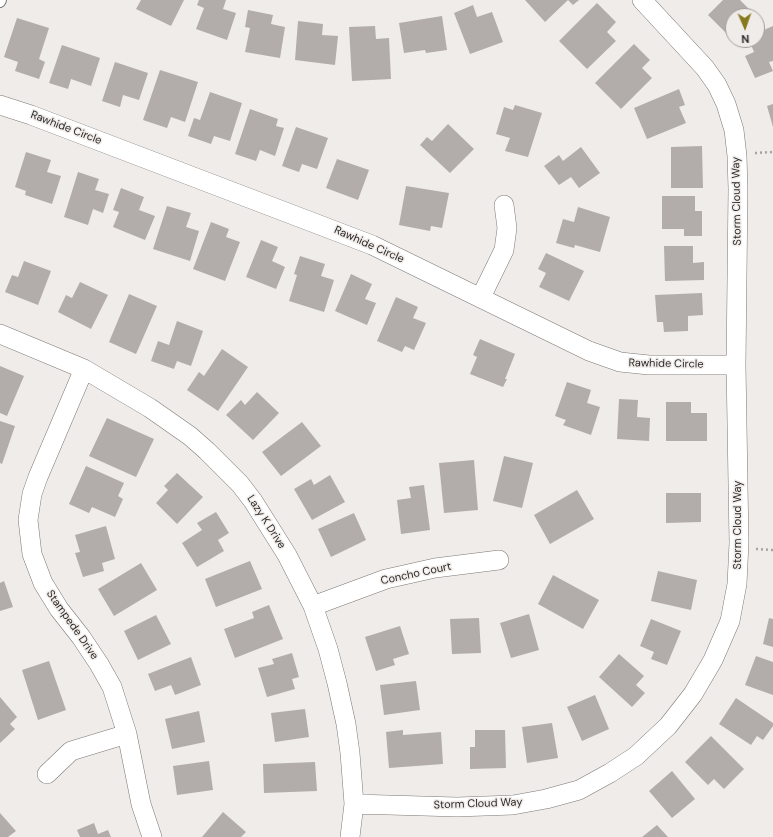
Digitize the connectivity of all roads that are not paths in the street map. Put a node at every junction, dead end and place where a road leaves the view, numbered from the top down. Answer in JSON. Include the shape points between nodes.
{"nodes":[{"id":1,"x":642,"y":0,"type":"edge"},
{"id":2,"x":0,"y":105,"type":"edge"},
{"id":3,"x":504,"y":205,"type":"dead end"},
{"id":4,"x":481,"y":297,"type":"junction"},
{"id":5,"x":0,"y":334,"type":"edge"},
{"id":6,"x":736,"y":364,"type":"junction"},
{"id":7,"x":84,"y":369,"type":"junction"},
{"id":8,"x":499,"y":560,"type":"dead end"},
{"id":9,"x":313,"y":606,"type":"junction"},
{"id":10,"x":127,"y":734,"type":"junction"},
{"id":11,"x":47,"y":774,"type":"dead end"},
{"id":12,"x":354,"y":804,"type":"junction"},
{"id":13,"x":152,"y":837,"type":"edge"},
{"id":14,"x":350,"y":837,"type":"edge"}],
"edges":[{"from":1,"to":6,"type":"street","name":"Storm Cloud Way","via":[[705,68],[726,104],[734,130],[738,189]]},
{"from":2,"to":4,"type":"street","name":"Rawhide Circle","via":[[329,227]]},
{"from":3,"to":4,"type":"street","via":[[507,228],[504,250]]},
{"from":4,"to":6,"type":"street","name":"Rawhide Circle","via":[[588,351],[620,362],[649,365]]},
{"from":5,"to":7,"type":"street","name":"Lazy K Drive"},
{"from":6,"to":12,"type":"street","name":"Storm Cloud Way","via":[[739,543],[737,584],[730,621],[713,660],[693,694],[668,726],[636,756],[610,773],[579,790],[546,799],[512,805],[457,807]]},
{"from":7,"to":9,"type":"street","name":"Lazy K Drive","via":[[150,408],[190,436],[240,484],[271,527]]},
{"from":7,"to":10,"type":"street","name":"Stampede Drive","via":[[32,494],[28,529],[32,554],[43,583],[112,687]]},
{"from":8,"to":9,"type":"street","name":"Concho Court","via":[[435,568],[386,579]]},
{"from":9,"to":12,"type":"street","name":"Lazy K Drive","via":[[328,649],[346,724]]},
{"from":10,"to":11,"type":"street","via":[[71,751]]},
{"from":10,"to":13,"type":"street","name":"Stampede Drive","via":[[141,804]]},
{"from":12,"to":14,"type":"street","name":"Lazy K Drive"}]}
